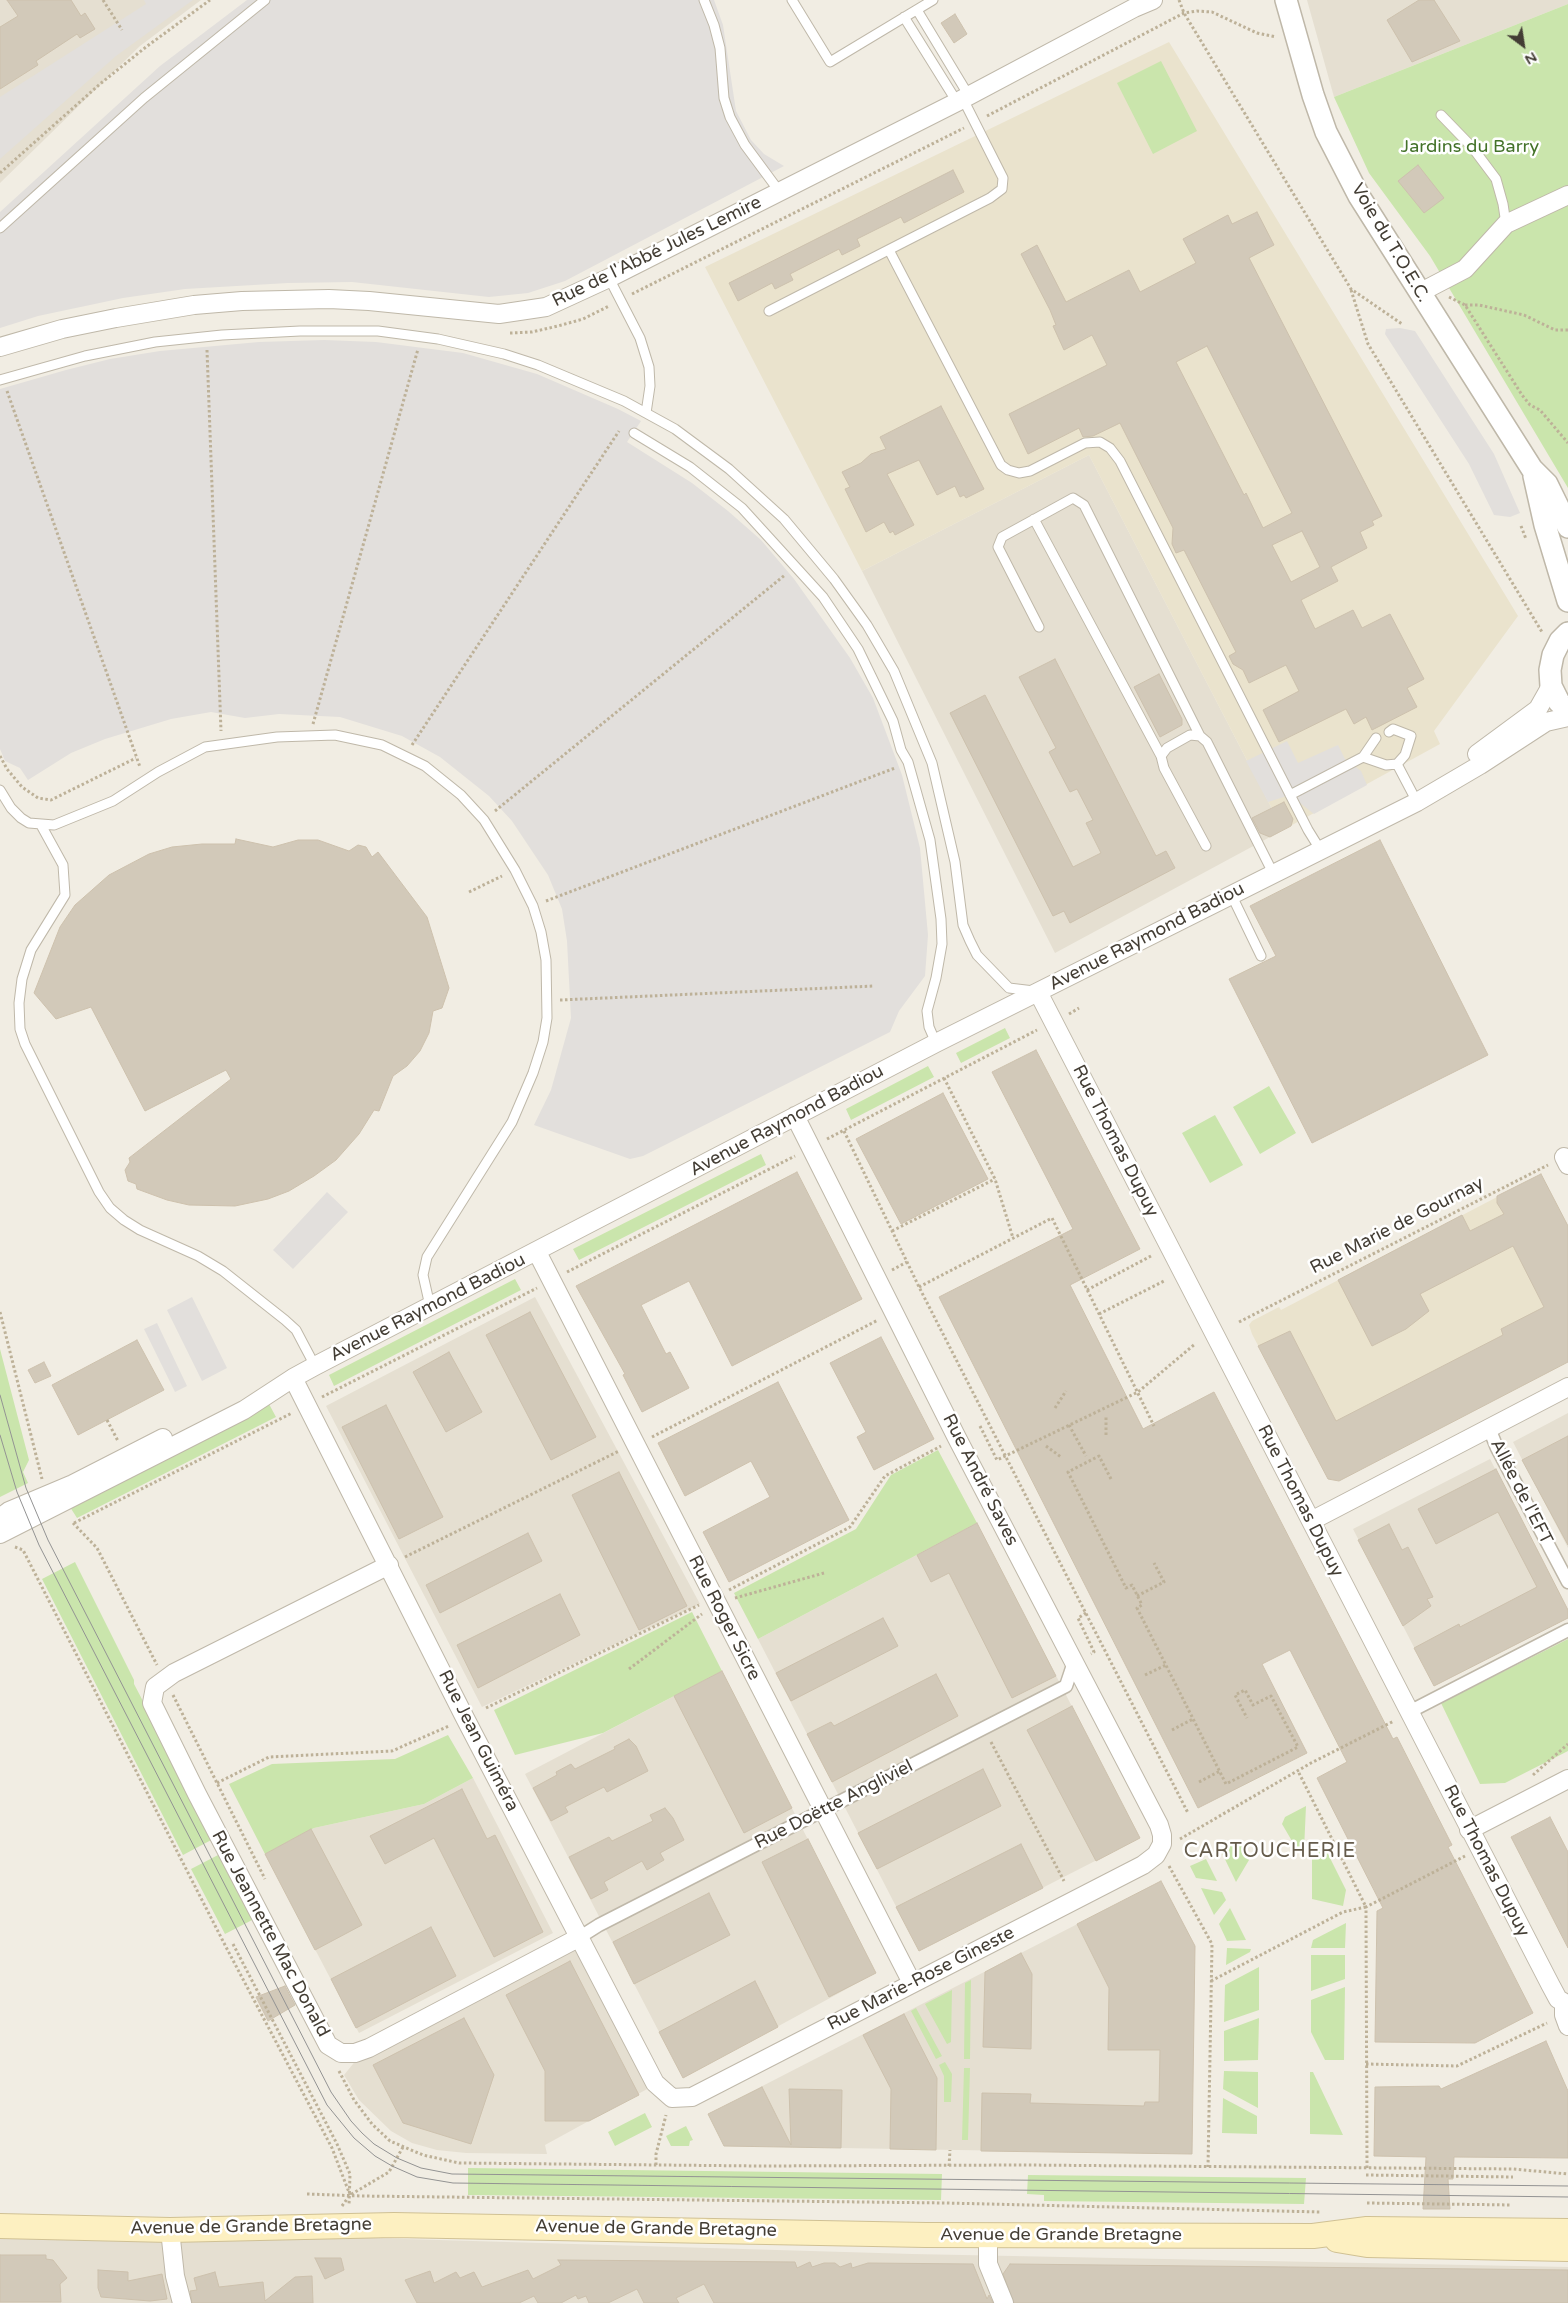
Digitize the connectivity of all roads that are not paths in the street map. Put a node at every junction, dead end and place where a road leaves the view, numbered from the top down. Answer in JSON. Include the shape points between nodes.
{"nodes":[{"id":1,"x":264,"y":0,"type":"edge"},
{"id":2,"x":704,"y":0,"type":"edge"},
{"id":3,"x":792,"y":0,"type":"edge"},
{"id":4,"x":932,"y":0,"type":"edge"},
{"id":5,"x":1153,"y":0,"type":"edge"},
{"id":6,"x":1286,"y":0,"type":"edge"},
{"id":7,"x":916,"y":10,"type":"junction"},
{"id":8,"x":904,"y":17,"type":"junction"},
{"id":9,"x":963,"y":99,"type":"junction"},
{"id":10,"x":1441,"y":116,"type":"dead end"},
{"id":11,"x":779,"y":191,"type":"junction"},
{"id":12,"x":1568,"y":195,"type":"edge"},
{"id":13,"x":1506,"y":224,"type":"junction"},
{"id":14,"x":0,"y":228,"type":"edge"},
{"id":15,"x":889,"y":250,"type":"junction"},
{"id":16,"x":609,"y":278,"type":"junction"},
{"id":17,"x":1420,"y":292,"type":"junction"},
{"id":18,"x":770,"y":311,"type":"dead end"},
{"id":19,"x":0,"y":347,"type":"edge"},
{"id":20,"x":1,"y":379,"type":"edge"},
{"id":21,"x":646,"y":412,"type":"junction"},
{"id":22,"x":634,"y":432,"type":"dead end"},
{"id":23,"x":1532,"y":468,"type":"junction"},
{"id":24,"x":1034,"y":519,"type":"junction"},
{"id":25,"x":1568,"y":528,"type":"edge"},
{"id":26,"x":1568,"y":601,"type":"edge"},
{"id":27,"x":1039,"y":627,"type":"dead end"},
{"id":28,"x":1568,"y":633,"type":"edge"},
{"id":29,"x":1551,"y":686,"type":"junction"},
{"id":30,"x":1568,"y":711,"type":"edge"},
{"id":31,"x":1568,"y":716,"type":"edge"},
{"id":32,"x":1389,"y":732,"type":"dead end"},
{"id":33,"x":1200,"y":736,"type":"junction"},
{"id":34,"x":1376,"y":738,"type":"dead end"},
{"id":35,"x":1161,"y":756,"type":"junction"},
{"id":36,"x":1364,"y":757,"type":"junction"},
{"id":37,"x":1397,"y":764,"type":"junction"},
{"id":38,"x":0,"y":790,"type":"edge"},
{"id":39,"x":1290,"y":795,"type":"junction"},
{"id":40,"x":1414,"y":797,"type":"junction"},
{"id":41,"x":41,"y":825,"type":"junction"},
{"id":42,"x":1206,"y":846,"type":"dead end"},
{"id":43,"x":1318,"y":847,"type":"junction"},
{"id":44,"x":1278,"y":870,"type":"junction"},
{"id":45,"x":1231,"y":894,"type":"junction"},
{"id":46,"x":1261,"y":956,"type":"dead end"},
{"id":47,"x":1038,"y":992,"type":"junction"},
{"id":48,"x":936,"y":1043,"type":"junction"},
{"id":49,"x":796,"y":1116,"type":"junction"},
{"id":50,"x":537,"y":1252,"type":"junction"},
{"id":51,"x":430,"y":1306,"type":"junction"},
{"id":52,"x":315,"y":1366,"type":"junction"},
{"id":53,"x":292,"y":1378,"type":"junction"},
{"id":54,"x":1568,"y":1387,"type":"edge"},
{"id":55,"x":1489,"y":1428,"type":"junction"},
{"id":56,"x":0,"y":1518,"type":"edge"},
{"id":57,"x":1311,"y":1521,"type":"junction"},
{"id":58,"x":4,"y":1540,"type":"edge"},
{"id":59,"x":389,"y":1565,"type":"junction"},
{"id":60,"x":1568,"y":1582,"type":"edge"},
{"id":61,"x":1568,"y":1630,"type":"edge"},
{"id":62,"x":1074,"y":1662,"type":"junction"},
{"id":63,"x":1409,"y":1712,"type":"junction"},
{"id":64,"x":1568,"y":1778,"type":"edge"},
{"id":65,"x":824,"y":1811,"type":"junction"},
{"id":66,"x":1469,"y":1830,"type":"junction"},
{"id":67,"x":1170,"y":1842,"type":"joint"},
{"id":68,"x":580,"y":1937,"type":"junction"},
{"id":69,"x":912,"y":1983,"type":"junction"},
{"id":70,"x":1566,"y":2013,"type":"edge"},
{"id":71,"x":670,"y":2102,"type":"joint"},
{"id":72,"x":0,"y":2226,"type":"edge"},
{"id":73,"x":170,"y":2230,"type":"junction"},
{"id":74,"x":1568,"y":2230,"type":"edge"},
{"id":75,"x":988,"y":2235,"type":"junction"},
{"id":76,"x":1313,"y":2236,"type":"junction"},
{"id":77,"x":1568,"y":2249,"type":"edge"},
{"id":78,"x":182,"y":2303,"type":"edge"},
{"id":79,"x":1004,"y":2303,"type":"edge"}],
"edges":[{"from":1,"to":14,"type":"lane","via":[[144,98]]},
{"from":2,"to":11,"type":"lane","via":[[720,48],[724,98],[730,118],[745,145]]},
{"from":3,"to":8,"type":"lane","via":[[830,62]]},
{"from":4,"to":7,"type":"lane"},
{"from":5,"to":9,"type":"street","name":"Rue de l'Abbé Jules Lemire"},
{"from":6,"to":17,"type":"street","name":"Voie du T.O.E.C.","via":[[1326,132],[1359,196]]},
{"from":7,"to":8,"type":"lane"},
{"from":7,"to":9,"type":"lane"},
{"from":8,"to":9,"type":"lane"},
{"from":9,"to":11,"type":"street","name":"Rue de l'Abbé Jules Lemire"},
{"from":9,"to":15,"type":"lane","via":[[1003,178],[1002,189]]},
{"from":10,"to":13,"type":"lane","via":[[1472,147],[1496,179]]},
{"from":11,"to":16,"type":"street","name":"Rue de l'Abbé Jules Lemire"},
{"from":12,"to":13,"type":"street"},
{"from":13,"to":17,"type":"street","via":[[1465,268]]},
{"from":15,"to":18,"type":"lane"},
{"from":15,"to":39,"type":"lane","via":[[1000,465],[1019,473],[1030,471],[1085,443],[1100,442],[1110,448],[1120,461]]},
{"from":16,"to":19,"type":"street","name":"Rue de l'Abbé Jules Lemire","via":[[546,307],[521,312],[470,313],[369,300],[242,301],[194,305],[62,328]]},
{"from":16,"to":21,"type":"lane","via":[[640,338],[650,386]]},
{"from":17,"to":23,"type":"street","name":"Voie du T.O.E.C."},
{"from":20,"to":21,"type":"lane","via":[[85,356],[155,342],[300,331],[378,331],[421,336],[504,354],[538,365]]},
{"from":21,"to":47,"type":"lane","via":[[729,469],[784,519],[867,625],[894,672],[932,763],[955,862],[963,925],[970,941],[978,955],[1009,988]]},
{"from":22,"to":48,"type":"lane","via":[[682,462],[742,508],[823,597],[858,649],[893,721],[930,840],[942,944],[927,1011]]},
{"from":23,"to":25,"type":"street","name":"Voie du T.O.E.C.","via":[[1547,484]]},
{"from":23,"to":26,"type":"street","name":"Voie du T.O.E.C."},
{"from":24,"to":27,"type":"lane","via":[[1002,537],[998,547]]},
{"from":24,"to":33,"type":"lane","via":[[1073,498],[1084,505]]},
{"from":24,"to":35,"type":"lane"},
{"from":28,"to":29,"type":"street","via":[[1553,655]]},
{"from":29,"to":30,"type":"street"},
{"from":29,"to":40,"type":"street","name":"Avenue Raymond Badiou","via":[[1538,708]]},
{"from":31,"to":40,"type":"street","name":"Avenue Raymond Badiou","via":[[1546,722],[1480,765]]},
{"from":32,"to":37,"type":"lane","via":[[1393,729],[1411,736],[1405,755]]},
{"from":33,"to":35,"type":"lane","via":[[1190,735],[1167,748]]},
{"from":33,"to":44,"type":"lane"},
{"from":34,"to":36,"type":"lane"},
{"from":35,"to":42,"type":"lane","via":[[1164,768]]},
{"from":36,"to":37,"type":"lane","via":[[1386,766]]},
{"from":36,"to":39,"type":"lane"},
{"from":37,"to":40,"type":"lane"},
{"from":38,"to":41,"type":"lane","via":[[21,818]]},
{"from":39,"to":43,"type":"lane"},
{"from":40,"to":43,"type":"street","name":"Avenue Raymond Badiou"},
{"from":41,"to":51,"type":"lane","via":[[67,822],[113,801],[192,753],[221,744],[310,735],[366,740],[405,755],[442,778],[484,820],[533,906],[546,960],[548,1001],[543,1042],[512,1122],[427,1257],[423,1275]]},
{"from":41,"to":52,"type":"lane","via":[[63,865],[65,896],[30,950],[22,979],[20,1029],[99,1192],[124,1220],[223,1271],[285,1320],[296,1330]]},
{"from":43,"to":44,"type":"street","name":"Avenue Raymond Badiou"},
{"from":44,"to":45,"type":"street","name":"Avenue Raymond Badiou"},
{"from":45,"to":46,"type":"lane"},
{"from":45,"to":47,"type":"street","name":"Avenue Raymond Badiou"},
{"from":47,"to":48,"type":"street","name":"Avenue Raymond Badiou"},
{"from":47,"to":57,"type":"street","name":"Rue Thomas Dupuy"},
{"from":48,"to":49,"type":"street","name":"Avenue Raymond Badiou"},
{"from":49,"to":50,"type":"street","name":"Avenue Raymond Badiou"},
{"from":49,"to":62,"type":"street","name":"Rue André Saves"},
{"from":50,"to":51,"type":"street","name":"Avenue Raymond Badiou"},
{"from":50,"to":65,"type":"street","name":"Rue Roger Sicre"},
{"from":51,"to":52,"type":"street","name":"Avenue Raymond Badiou"},
{"from":52,"to":53,"type":"street","name":"Avenue Raymond Badiou"},
{"from":53,"to":56,"type":"street","name":"Avenue Raymond Badiou","via":[[237,1400]]},
{"from":53,"to":58,"type":"street","name":"Avenue Raymond Badiou","via":[[244,1410]]},
{"from":53,"to":59,"type":"street","name":"Rue Jean Guiméra"},
{"from":54,"to":55,"type":"street"},
{"from":55,"to":57,"type":"street"},
{"from":55,"to":60,"type":"street","name":"Allée de l'EFT"},
{"from":57,"to":63,"type":"street","name":"Rue Thomas Dupuy"},
{"from":59,"to":68,"type":"street","name":"Rue Jean Guiméra"},
{"from":59,"to":68,"type":"street","name":"Rue Jeannette Mac Donald","via":[[164,1679],[155,1687],[152,1703],[328,2045],[341,2052],[355,2053],[369,2048]]},
{"from":61,"to":63,"type":"street"},
{"from":62,"to":65,"type":"street","name":"Rue Doëtte Angliviel","via":[[1066,1686]]},
{"from":62,"to":67,"type":"street","name":"Rue André Saves","via":[[1162,1835]]},
{"from":63,"to":66,"type":"street","name":"Rue Thomas Dupuy"},
{"from":64,"to":66,"type":"street"},
{"from":65,"to":68,"type":"street","name":"Rue Doëtte Angliviel"},
{"from":65,"to":69,"type":"street","name":"Rue Roger Sicre"},
{"from":66,"to":70,"type":"street","name":"Rue Thomas Dupuy"},
{"from":67,"to":69,"type":"street","name":"Rue Marie-Rose Gineste","via":[[1143,1865]]},
{"from":68,"to":71,"type":"street","name":"Rue Jean Guiméra","via":[[655,2083]]},
{"from":69,"to":71,"type":"street","name":"Rue Marie-Rose Gineste","via":[[692,2097]]},
{"from":72,"to":73,"type":"main road","name":"Avenue de Grande Bretagne"},
{"from":73,"to":75,"type":"main road","name":"Avenue de Grande Bretagne","via":[[394,2225]]},
{"from":73,"to":78,"type":"street","via":[[175,2276]]},
{"from":74,"to":76,"type":"main road","name":"Avenue de Grande Bretagne","via":[[1367,2229]]},
{"from":75,"to":76,"type":"main road","name":"Avenue de Grande Bretagne"},
{"from":75,"to":79,"type":"street","via":[[988,2264]]},
{"from":76,"to":77,"type":"main road","name":"Avenue de Grande Bretagne","via":[[1367,2245]]}]}
